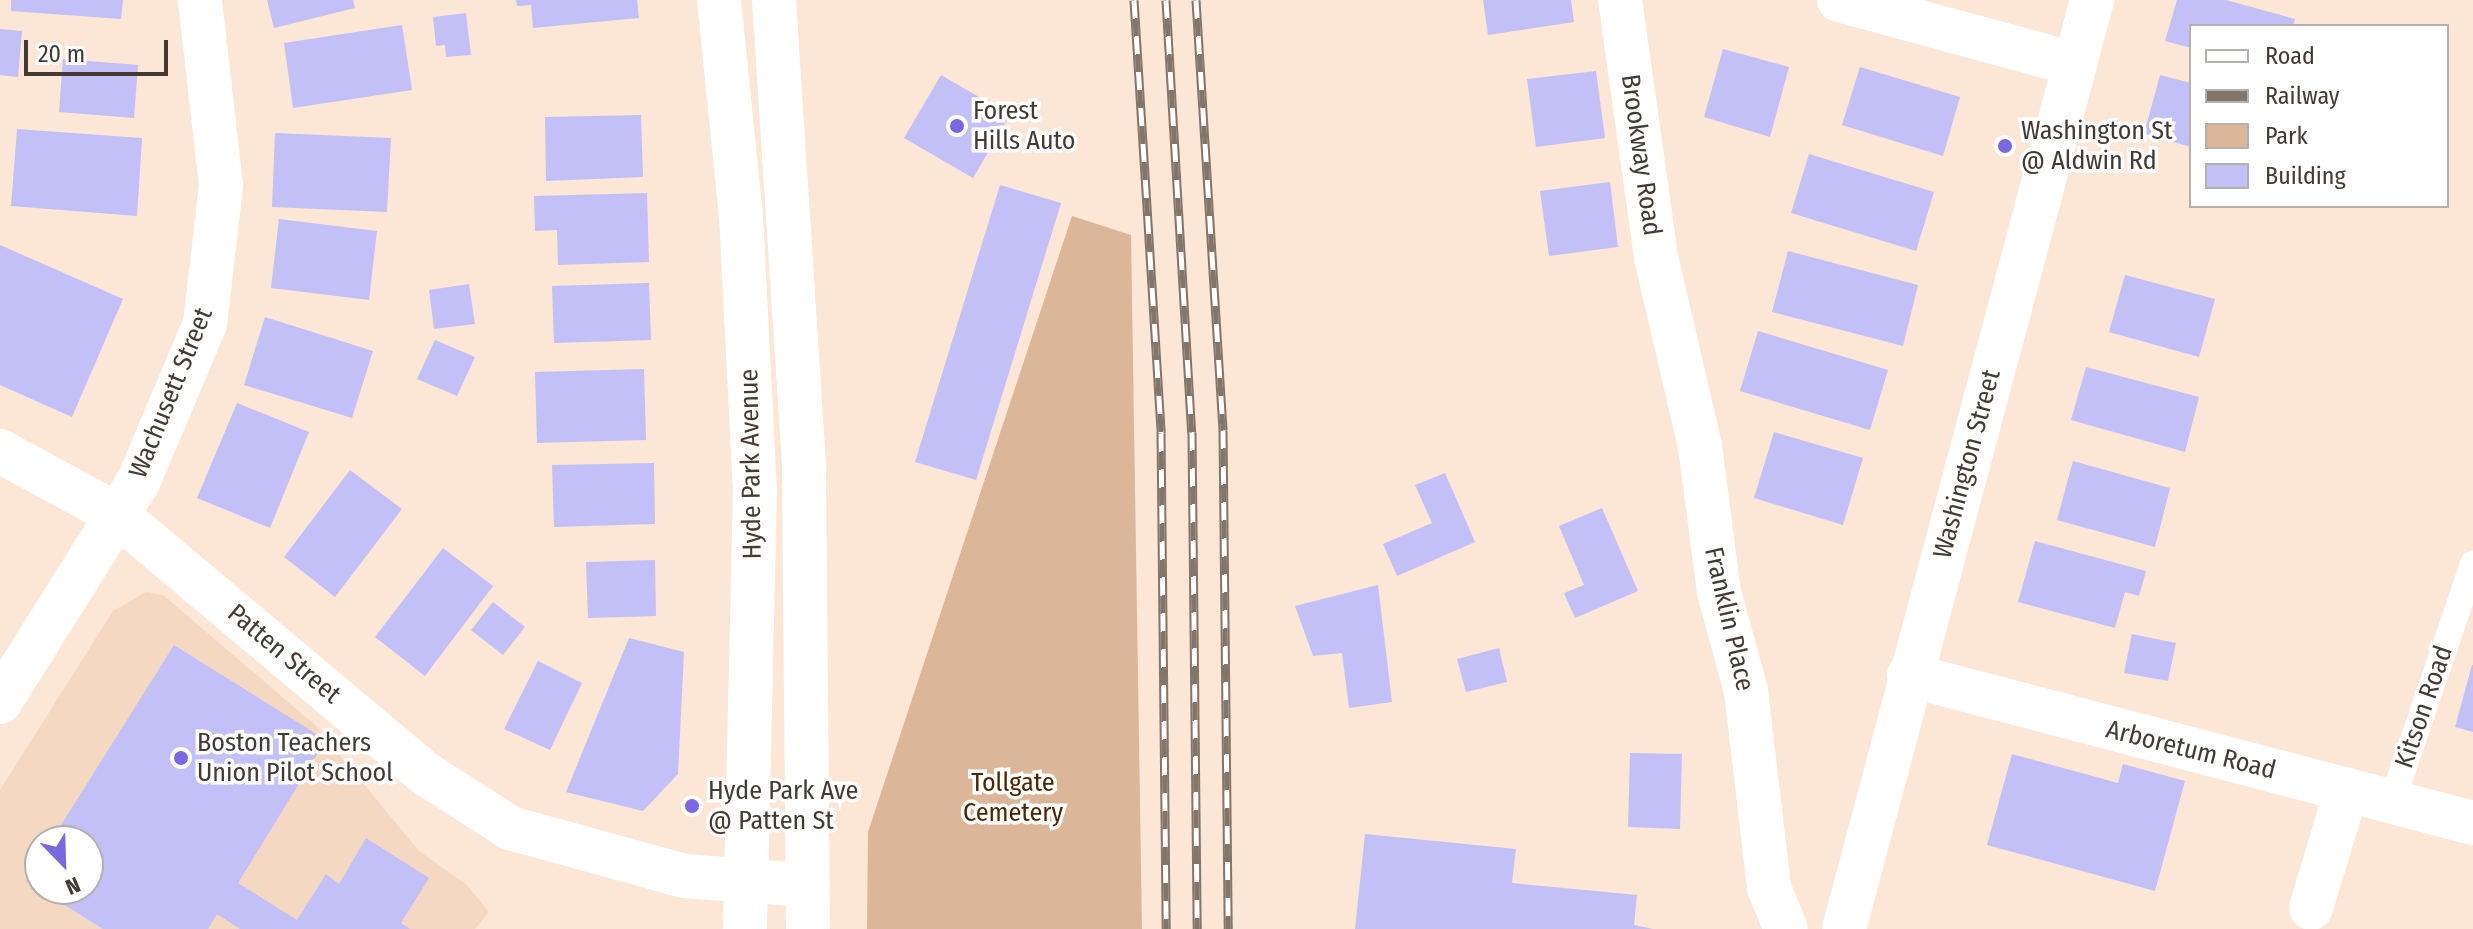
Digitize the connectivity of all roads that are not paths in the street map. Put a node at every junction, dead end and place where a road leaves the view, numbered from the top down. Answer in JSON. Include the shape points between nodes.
{"nodes":[{"id":1,"x":200,"y":0,"type":"edge"},
{"id":2,"x":719,"y":0,"type":"edge"},
{"id":3,"x":774,"y":0,"type":"edge"},
{"id":4,"x":1620,"y":0,"type":"edge"},
{"id":5,"x":1839,"y":0,"type":"edge"},
{"id":6,"x":2092,"y":0,"type":"edge"},
{"id":7,"x":779,"y":60,"type":"junction"},
{"id":8,"x":2075,"y":64,"type":"junction"},
{"id":9,"x":726,"y":68,"type":"junction"},
{"id":10,"x":1667,"y":309,"type":"joint"},
{"id":11,"x":0,"y":451,"type":"edge"},
{"id":12,"x":116,"y":514,"type":"junction"},
{"id":13,"x":2473,"y":564,"type":"edge"},
{"id":14,"x":1909,"y":675,"type":"junction"},
{"id":15,"x":0,"y":702,"type":"edge"},
{"id":16,"x":2347,"y":789,"type":"junction"},
{"id":17,"x":2391,"y":805,"type":"junction"},
{"id":18,"x":2473,"y":823,"type":"edge"},
{"id":19,"x":746,"y":877,"type":"junction"},
{"id":20,"x":808,"y":885,"type":"junction"},
{"id":21,"x":2311,"y":908,"type":"dead end"},
{"id":22,"x":745,"y":929,"type":"edge"},
{"id":23,"x":808,"y":929,"type":"edge"},
{"id":24,"x":1786,"y":929,"type":"edge"},
{"id":25,"x":1844,"y":929,"type":"edge"}],
"edges":[{"from":1,"to":12,"type":"street","name":"Wachusett Street","via":[[221,185],[216,264],[205,324],[139,480]]},
{"from":2,"to":9,"type":"street","name":"Hyde Park Avenue"},
{"from":3,"to":7,"type":"street","name":"Hyde Park Avenue"},
{"from":4,"to":10,"type":"street","name":"Brookway Road"},
{"from":5,"to":8,"type":"street"},
{"from":6,"to":8,"type":"street","name":"Washington Street"},
{"from":7,"to":9,"type":"street"},
{"from":7,"to":20,"type":"street","name":"Hyde Park Avenue","via":[[804,470]]},
{"from":8,"to":14,"type":"street","name":"Washington Street"},
{"from":9,"to":19,"type":"street","name":"Hyde Park Avenue","via":[[755,488]]},
{"from":10,"to":24,"type":"street","name":"Franklin Place","via":[[1700,446],[1719,592],[1746,691],[1769,888]]},
{"from":11,"to":12,"type":"street","name":"Patten Street"},
{"from":12,"to":15,"type":"street","name":"Wachusett Street"},
{"from":12,"to":19,"type":"street","name":"Patten Street","via":[[464,802],[580,852],[684,876]]},
{"from":13,"to":17,"type":"lane","name":"Kitson Road"},
{"from":14,"to":16,"type":"street","name":"Arboretum Road"},
{"from":14,"to":25,"type":"street","name":"Washington Street"},
{"from":16,"to":17,"type":"street","name":"Arboretum Road"},
{"from":16,"to":21,"type":"street"},
{"from":17,"to":18,"type":"street","name":"Arboretum Road"},
{"from":19,"to":20,"type":"street","name":"Patten Street"},
{"from":19,"to":22,"type":"street","name":"Hyde Park Avenue"},
{"from":20,"to":23,"type":"street","name":"Hyde Park Avenue"}]}
